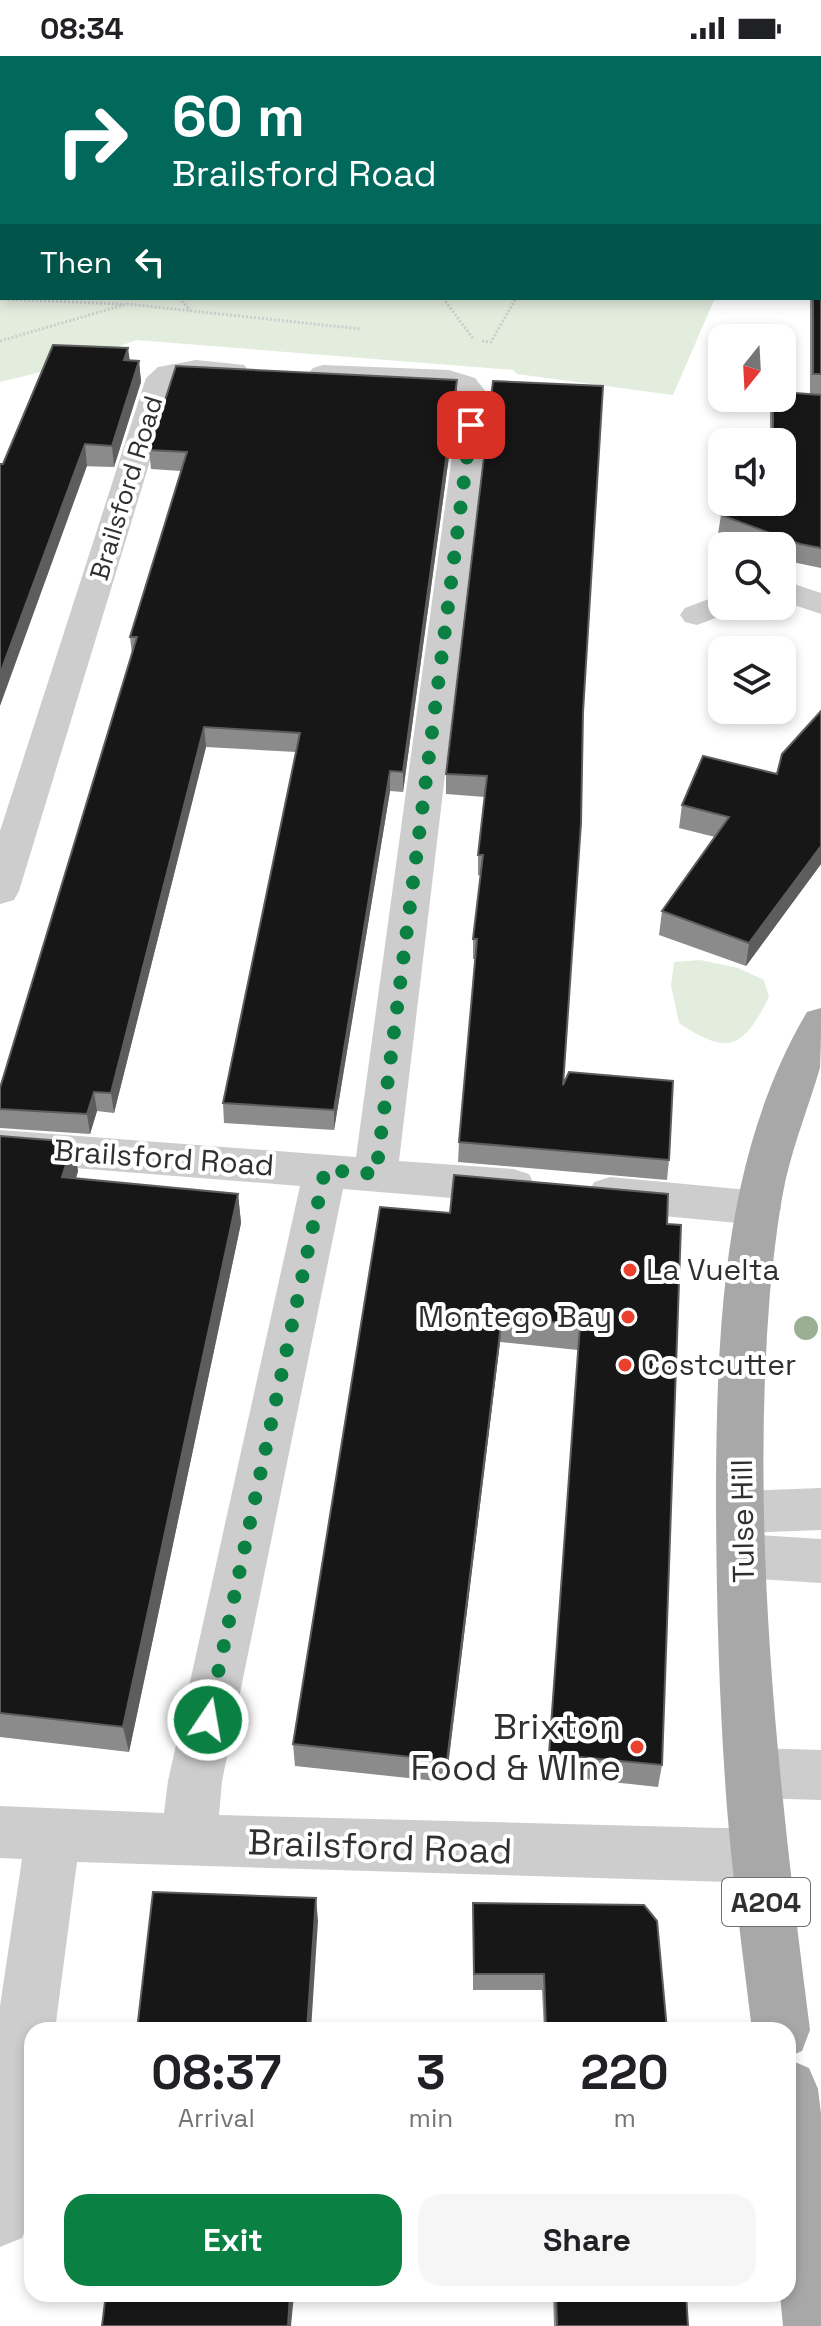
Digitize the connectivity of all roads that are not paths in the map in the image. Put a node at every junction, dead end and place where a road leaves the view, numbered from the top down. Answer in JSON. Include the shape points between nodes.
{"nodes":[{"id":1,"x":796,"y":595,"type":"edge"},
{"id":2,"x":821,"y":604,"type":"edge"},
{"id":3,"x":0,"y":891,"type":"edge"},
{"id":4,"x":821,"y":1022,"type":"edge"},
{"id":5,"x":0,"y":1146,"type":"edge"},
{"id":6,"x":325,"y":1170,"type":"junction"},
{"id":7,"x":376,"y":1174,"type":"junction"},
{"id":8,"x":759,"y":1208,"type":"junction"},
{"id":9,"x":821,"y":1509,"type":"edge"},
{"id":10,"x":742,"y":1534,"type":"junction"},
{"id":11,"x":821,"y":1561,"type":"edge"},
{"id":12,"x":752,"y":1773,"type":"junction"},
{"id":13,"x":821,"y":1775,"type":"edge"},
{"id":14,"x":26,"y":1834,"type":"edge"},
{"id":15,"x":189,"y":1841,"type":"junction"},
{"id":16,"x":760,"y":1856,"type":"junction"},
{"id":17,"x":780,"y":2022,"type":"edge"},
{"id":18,"x":796,"y":2159,"type":"edge"},
{"id":19,"x":0,"y":2216,"type":"edge"},
{"id":20,"x":815,"y":2326,"type":"edge"}],
"edges":[{"from":1,"to":2,"type":"street"},
{"from":3,"to":7,"type":"street","name":"Brailsford Road","via":[[161,378],[168,371],[187,369],[427,377],[472,389]]},
{"from":4,"to":8,"type":"main road","name":"Tulse Hill","number":"A204","via":[[782,1107]]},
{"from":5,"to":6,"type":"street","name":"Brailsford Road"},
{"from":6,"to":7,"type":"street","name":"Brailsford Road"},
{"from":6,"to":15,"type":"street","via":[[195,1781]]},
{"from":7,"to":8,"type":"street","name":"Brailsford Road"},
{"from":8,"to":10,"type":"main road","name":"Tulse Hill","number":"A204","via":[[742,1386]]},
{"from":9,"to":10,"type":"street"},
{"from":10,"to":11,"type":"street"},
{"from":10,"to":12,"type":"main road","name":"Tulse Hill","number":"A204"},
{"from":12,"to":13,"type":"street"},
{"from":12,"to":16,"type":"main road","name":"Tulse Hill","number":"A204"},
{"from":14,"to":15,"type":"street","name":"Brailsford Road"},
{"from":14,"to":19,"type":"street"},
{"from":15,"to":16,"type":"street","name":"Brailsford Road"},
{"from":16,"to":17,"type":"main road","name":"Tulse Hill","number":"A204"},
{"from":18,"to":20,"type":"main road"}]}
